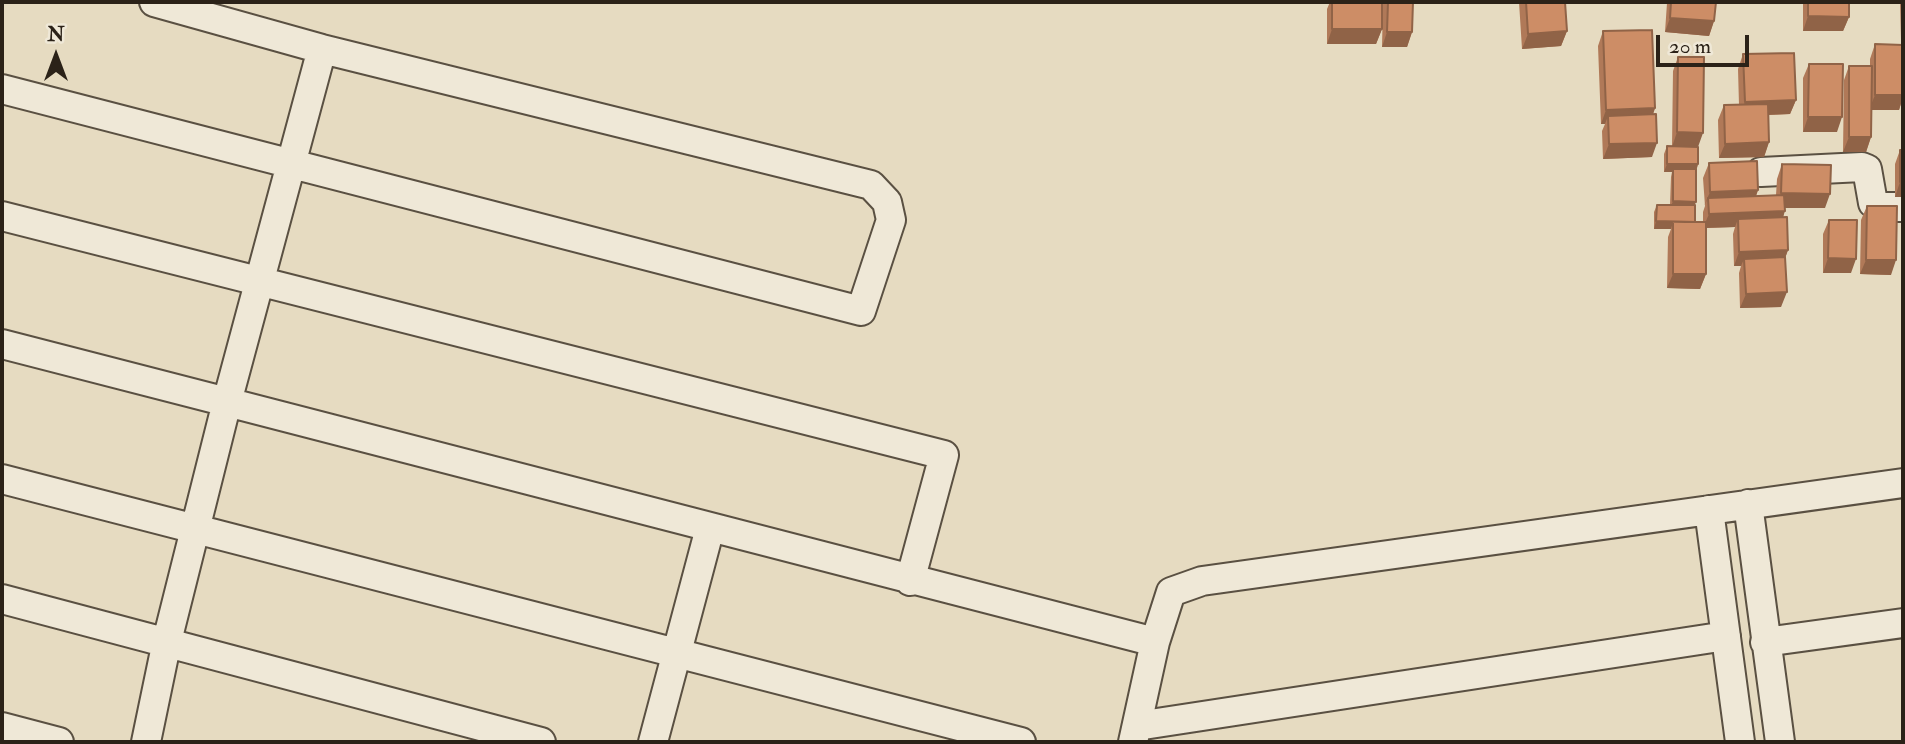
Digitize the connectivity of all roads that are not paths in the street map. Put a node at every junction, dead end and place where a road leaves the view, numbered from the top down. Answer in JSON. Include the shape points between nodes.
{"nodes":[{"id":1,"x":155,"y":2,"type":"edge"},
{"id":2,"x":322,"y":49,"type":"junction"},
{"id":3,"x":2,"y":89,"type":"edge"},
{"id":4,"x":292,"y":164,"type":"junction"},
{"id":5,"x":1761,"y":172,"type":"dead end"},
{"id":6,"x":1903,"y":207,"type":"edge"},
{"id":7,"x":2,"y":216,"type":"edge"},
{"id":8,"x":260,"y":281,"type":"junction"},
{"id":9,"x":2,"y":344,"type":"edge"},
{"id":10,"x":227,"y":402,"type":"junction"},
{"id":11,"x":2,"y":480,"type":"edge"},
{"id":12,"x":1903,"y":483,"type":"edge"},
{"id":13,"x":1748,"y":504,"type":"junction"},
{"id":14,"x":1709,"y":510,"type":"junction"},
{"id":15,"x":195,"y":527,"type":"junction"},
{"id":16,"x":710,"y":528,"type":"junction"},
{"id":17,"x":910,"y":581,"type":"junction"},
{"id":18,"x":2,"y":599,"type":"edge"},
{"id":19,"x":1903,"y":623,"type":"edge"},
{"id":20,"x":1726,"y":636,"type":"junction"},
{"id":21,"x":167,"y":641,"type":"junction"},
{"id":22,"x":1155,"y":642,"type":"junction"},
{"id":23,"x":1765,"y":642,"type":"junction"},
{"id":24,"x":677,"y":653,"type":"junction"},
{"id":25,"x":2,"y":727,"type":"edge"},
{"id":26,"x":1135,"y":734,"type":"edge"},
{"id":27,"x":59,"y":742,"type":"edge"},
{"id":28,"x":146,"y":742,"type":"edge"},
{"id":29,"x":541,"y":742,"type":"edge"},
{"id":30,"x":653,"y":742,"type":"edge"},
{"id":31,"x":1021,"y":742,"type":"edge"},
{"id":32,"x":1740,"y":742,"type":"edge"},
{"id":33,"x":1780,"y":742,"type":"edge"}],
"edges":[{"from":1,"to":2,"type":"street"},
{"from":2,"to":4,"type":"street"},
{"from":2,"to":4,"type":"street","via":[[871,185],[887,202],[891,220],[861,311]]},
{"from":3,"to":4,"type":"street"},
{"from":4,"to":8,"type":"street"},
{"from":5,"to":6,"type":"street","via":[[1862,167],[1867,169],[1873,203]]},
{"from":7,"to":8,"type":"street"},
{"from":8,"to":10,"type":"street"},
{"from":8,"to":17,"type":"street","via":[[944,455]]},
{"from":9,"to":10,"type":"street"},
{"from":10,"to":15,"type":"street"},
{"from":10,"to":16,"type":"street"},
{"from":11,"to":15,"type":"street"},
{"from":12,"to":13,"type":"street"},
{"from":13,"to":14,"type":"street"},
{"from":13,"to":23,"type":"street"},
{"from":14,"to":20,"type":"street"},
{"from":14,"to":22,"type":"street","via":[[1202,581],[1171,592]]},
{"from":15,"to":21,"type":"street"},
{"from":15,"to":24,"type":"street"},
{"from":16,"to":17,"type":"street"},
{"from":16,"to":24,"type":"street"},
{"from":17,"to":22,"type":"street"},
{"from":18,"to":21,"type":"street"},
{"from":19,"to":23,"type":"street"},
{"from":20,"to":26,"type":"street"},
{"from":20,"to":32,"type":"street"},
{"from":21,"to":28,"type":"street"},
{"from":21,"to":29,"type":"street"},
{"from":22,"to":26,"type":"street"},
{"from":23,"to":33,"type":"street"},
{"from":24,"to":30,"type":"street"},
{"from":24,"to":31,"type":"street"},
{"from":25,"to":27,"type":"street"}]}
